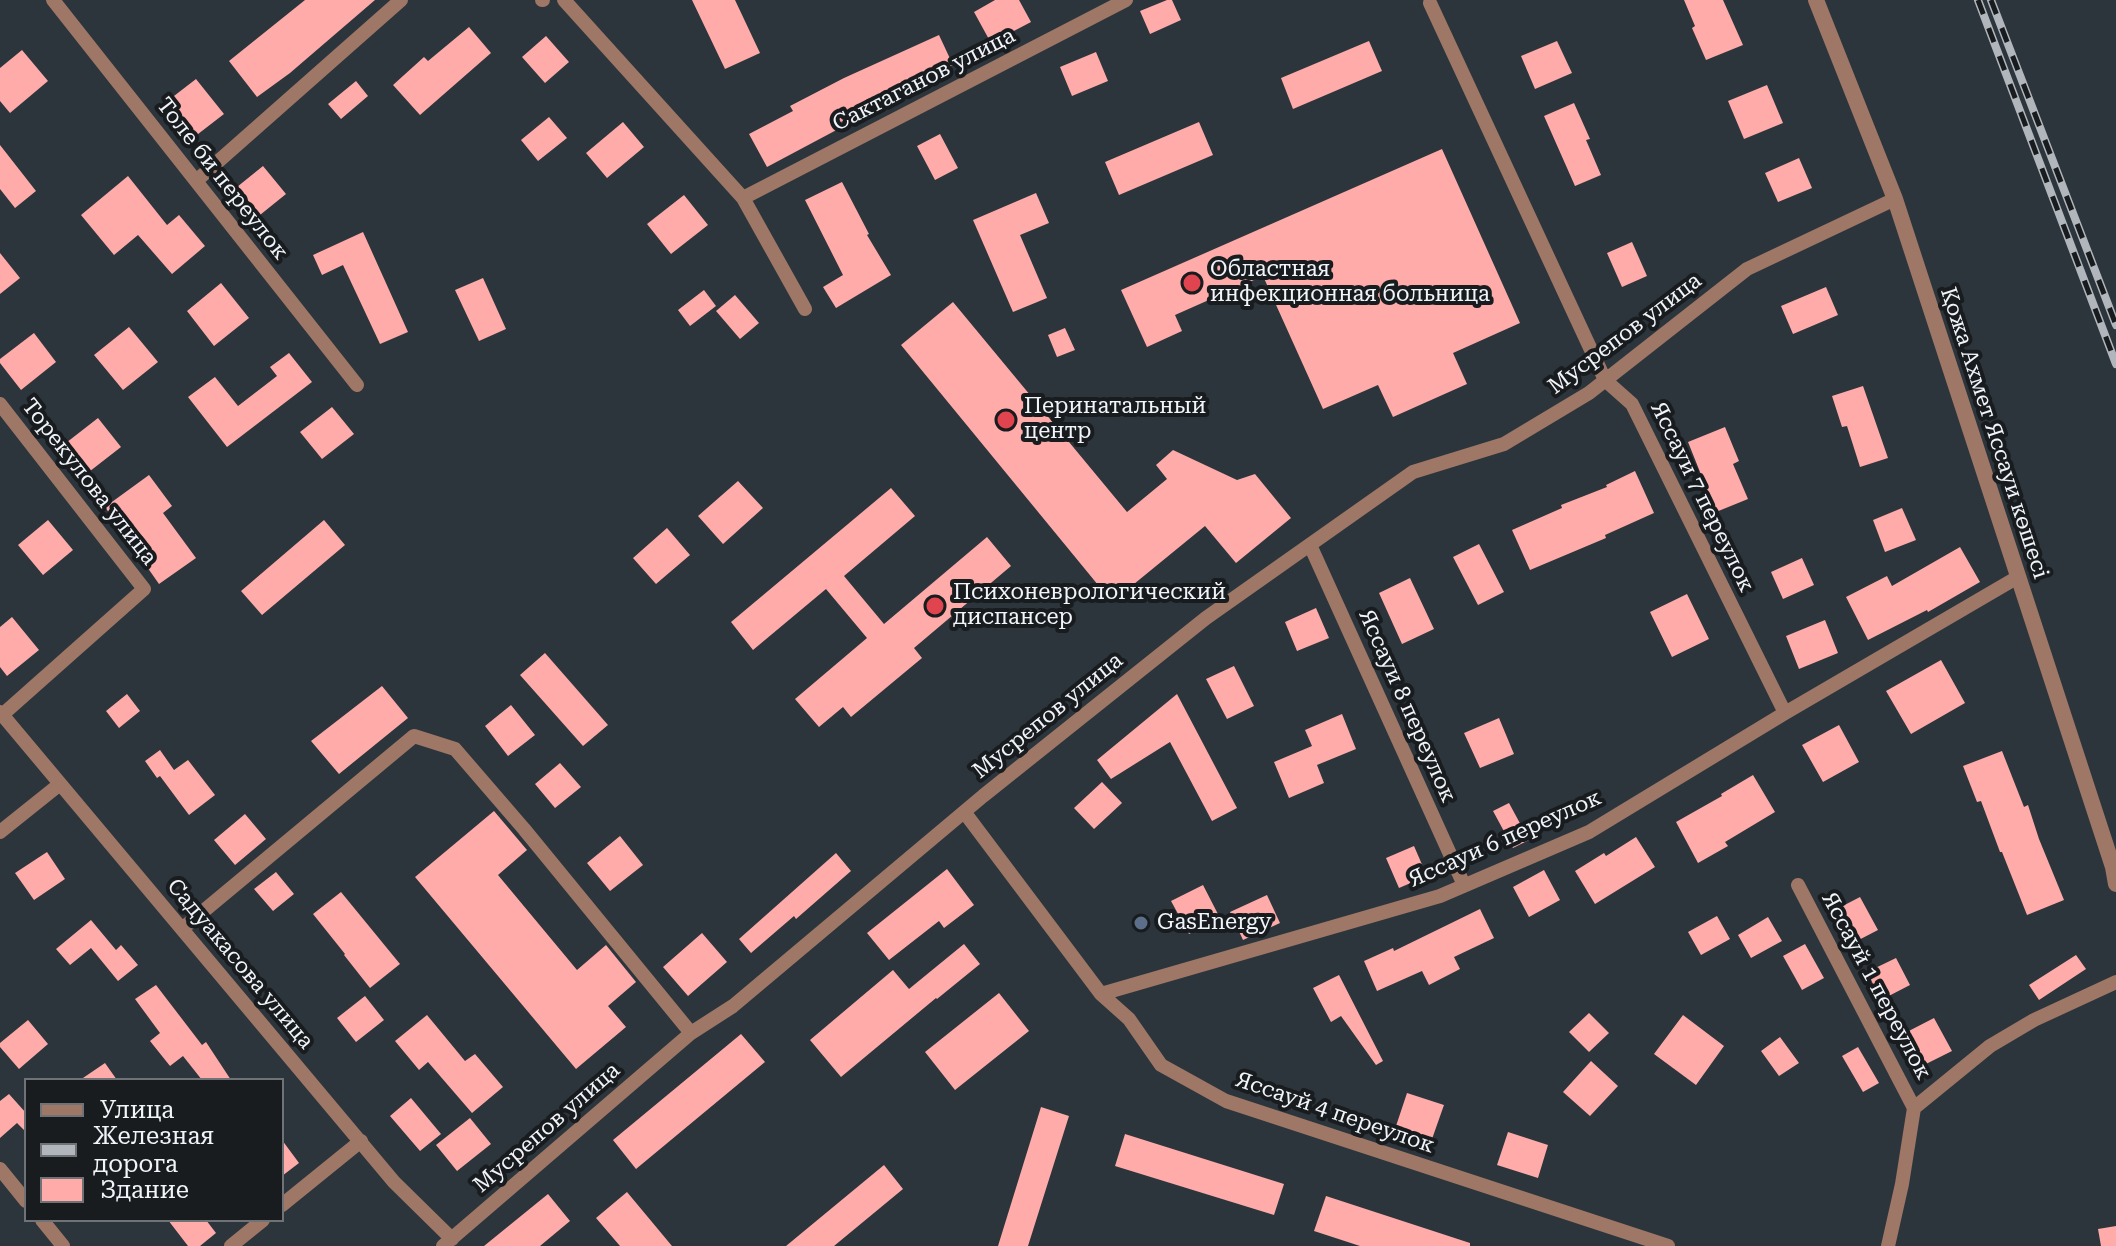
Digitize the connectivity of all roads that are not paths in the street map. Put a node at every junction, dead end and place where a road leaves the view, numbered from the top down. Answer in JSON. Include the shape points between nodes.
{"nodes":[{"id":1,"x":53,"y":0,"type":"edge"},
{"id":2,"x":401,"y":0,"type":"edge"},
{"id":3,"x":564,"y":0,"type":"edge"},
{"id":4,"x":1126,"y":0,"type":"edge"},
{"id":5,"x":1816,"y":0,"type":"edge"},
{"id":6,"x":1430,"y":3,"type":"dead end"},
{"id":7,"x":196,"y":181,"type":"junction"},
{"id":8,"x":743,"y":198,"type":"junction"},
{"id":9,"x":1895,"y":199,"type":"junction"},
{"id":10,"x":805,"y":309,"type":"dead end"},
{"id":11,"x":1605,"y":380,"type":"junction"},
{"id":12,"x":357,"y":385,"type":"dead end"},
{"id":13,"x":0,"y":404,"type":"edge"},
{"id":14,"x":1310,"y":545,"type":"junction"},
{"id":15,"x":2018,"y":577,"type":"junction"},
{"id":16,"x":1,"y":713,"type":"edge"},
{"id":17,"x":1785,"y":713,"type":"junction"},
{"id":18,"x":60,"y":784,"type":"junction"},
{"id":19,"x":965,"y":813,"type":"junction"},
{"id":20,"x":0,"y":832,"type":"edge"},
{"id":21,"x":2116,"y":884,"type":"edge"},
{"id":22,"x":1464,"y":885,"type":"junction"},
{"id":23,"x":1798,"y":885,"type":"dead end"},
{"id":24,"x":182,"y":929,"type":"junction"},
{"id":25,"x":2116,"y":982,"type":"edge"},
{"id":26,"x":1101,"y":994,"type":"junction"},
{"id":27,"x":691,"y":1033,"type":"junction"},
{"id":28,"x":1914,"y":1108,"type":"junction"},
{"id":29,"x":361,"y":1141,"type":"junction"},
{"id":30,"x":0,"y":1169,"type":"edge"},
{"id":31,"x":24,"y":1199,"type":"edge"},
{"id":32,"x":284,"y":1203,"type":"edge"},
{"id":33,"x":44,"y":1222,"type":"edge"},
{"id":34,"x":261,"y":1222,"type":"edge"},
{"id":35,"x":448,"y":1242,"type":"edge"},
{"id":36,"x":63,"y":1246,"type":"edge"},
{"id":37,"x":231,"y":1246,"type":"edge"},
{"id":38,"x":1668,"y":1246,"type":"edge"},
{"id":39,"x":1888,"y":1246,"type":"edge"}],
"edges":[{"from":1,"to":7,"type":"street","name":"Толе би переулок"},
{"from":2,"to":7,"type":"street"},
{"from":3,"to":8,"type":"street"},
{"from":4,"to":8,"type":"street","name":"Сактаганов улица"},
{"from":5,"to":9,"type":"street","name":"Қожа Ахмет Яссауи көшесі"},
{"from":6,"to":11,"type":"street","name":"Яссауи 7 переулок"},
{"from":7,"to":12,"type":"street","name":"Толе би переулок"},
{"from":8,"to":10,"type":"street"},
{"from":9,"to":11,"type":"street","name":"Мусрепов улица","via":[[1747,269]]},
{"from":9,"to":15,"type":"street","name":"Қожа Ахмет Яссауи көшесі"},
{"from":11,"to":14,"type":"street","name":"Мусрепов улица","via":[[1504,444],[1413,472]]},
{"from":11,"to":17,"type":"street","name":"Яссауи 7 переулок","via":[[1632,404]]},
{"from":13,"to":16,"type":"street","name":"Торекулова улица","via":[[144,589]]},
{"from":14,"to":19,"type":"street","name":"Мусрепов улица","via":[[1206,618]]},
{"from":14,"to":22,"type":"street","name":"Яссауи 8 переулок"},
{"from":15,"to":17,"type":"street","name":"Яссауи 6 переулок"},
{"from":15,"to":21,"type":"street","name":"Қожа Ахмет Яссауи көшесі"},
{"from":16,"to":18,"type":"street","name":"Садуакасова улица"},
{"from":17,"to":22,"type":"street","name":"Яссауи 6 переулок","via":[[1589,832]]},
{"from":18,"to":20,"type":"street"},
{"from":18,"to":24,"type":"street","name":"Садуакасова улица"},
{"from":19,"to":26,"type":"street","name":"Яссауй 4 переулок"},
{"from":19,"to":27,"type":"street","name":"Мусрепов улица","via":[[733,1006]]},
{"from":22,"to":26,"type":"street","name":"Яссауи 6 переулок"},
{"from":23,"to":28,"type":"street","name":"Яссауй 1 переулок"},
{"from":24,"to":27,"type":"street","via":[[414,736],[455,749]]},
{"from":24,"to":29,"type":"street","name":"Садуакасова улица"},
{"from":25,"to":28,"type":"street","via":[[1990,1046]]},
{"from":26,"to":38,"type":"street","name":"Яссауй 4 переулок","via":[[1129,1019],[1161,1065],[1226,1101]]},
{"from":27,"to":35,"type":"street","name":"Мусрепов улица"},
{"from":28,"to":39,"type":"street"},
{"from":29,"to":32,"type":"street"},
{"from":29,"to":35,"type":"street","name":"Садуакасова улица"},
{"from":30,"to":31,"type":"street"},
{"from":33,"to":36,"type":"street"},
{"from":34,"to":37,"type":"street"}]}
